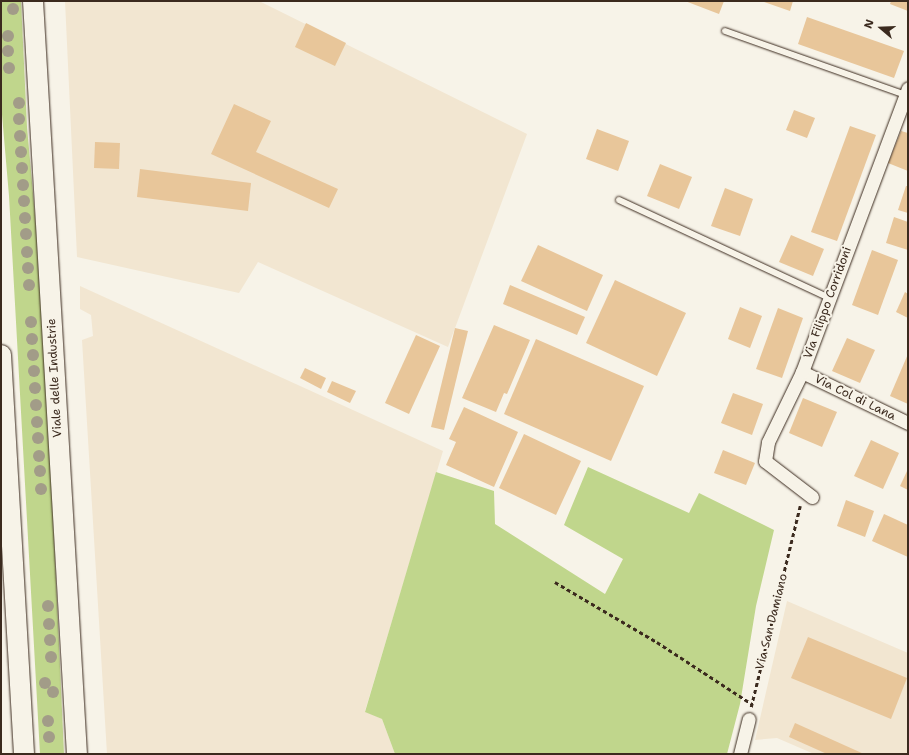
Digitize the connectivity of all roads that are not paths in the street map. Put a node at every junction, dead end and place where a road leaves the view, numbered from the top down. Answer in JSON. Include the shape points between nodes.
{"nodes":[{"id":1,"x":33,"y":1,"type":"edge"},
{"id":2,"x":725,"y":31,"type":"dead end"},
{"id":3,"x":907,"y":93,"type":"edge"},
{"id":4,"x":619,"y":200,"type":"dead end"},
{"id":5,"x":829,"y":298,"type":"junction"},
{"id":6,"x":1,"y":355,"type":"edge"},
{"id":7,"x":802,"y":372,"type":"junction"},
{"id":8,"x":908,"y":423,"type":"edge"},
{"id":9,"x":812,"y":497,"type":"dead end"},
{"id":10,"x":749,"y":719,"type":"road end"},
{"id":11,"x":24,"y":754,"type":"edge"},
{"id":12,"x":77,"y":754,"type":"edge"},
{"id":13,"x":740,"y":754,"type":"edge"}],
"edges":[{"from":1,"to":12,"type":"main road","name":"Viale delle Industrie"},
{"from":2,"to":3,"type":"lane"},
{"from":3,"to":5,"type":"street","name":"Via Filippo Corridoni"},
{"from":4,"to":5,"type":"lane"},
{"from":5,"to":7,"type":"street","name":"Via Filippo Corridoni"},
{"from":6,"to":11,"type":"main road"},
{"from":7,"to":8,"type":"street","name":"Via Col di Lana"},
{"from":7,"to":9,"type":"street","name":"Via Filippo Corridoni","via":[[768,442],[765,461]]},
{"from":10,"to":13,"type":"street"}]}
